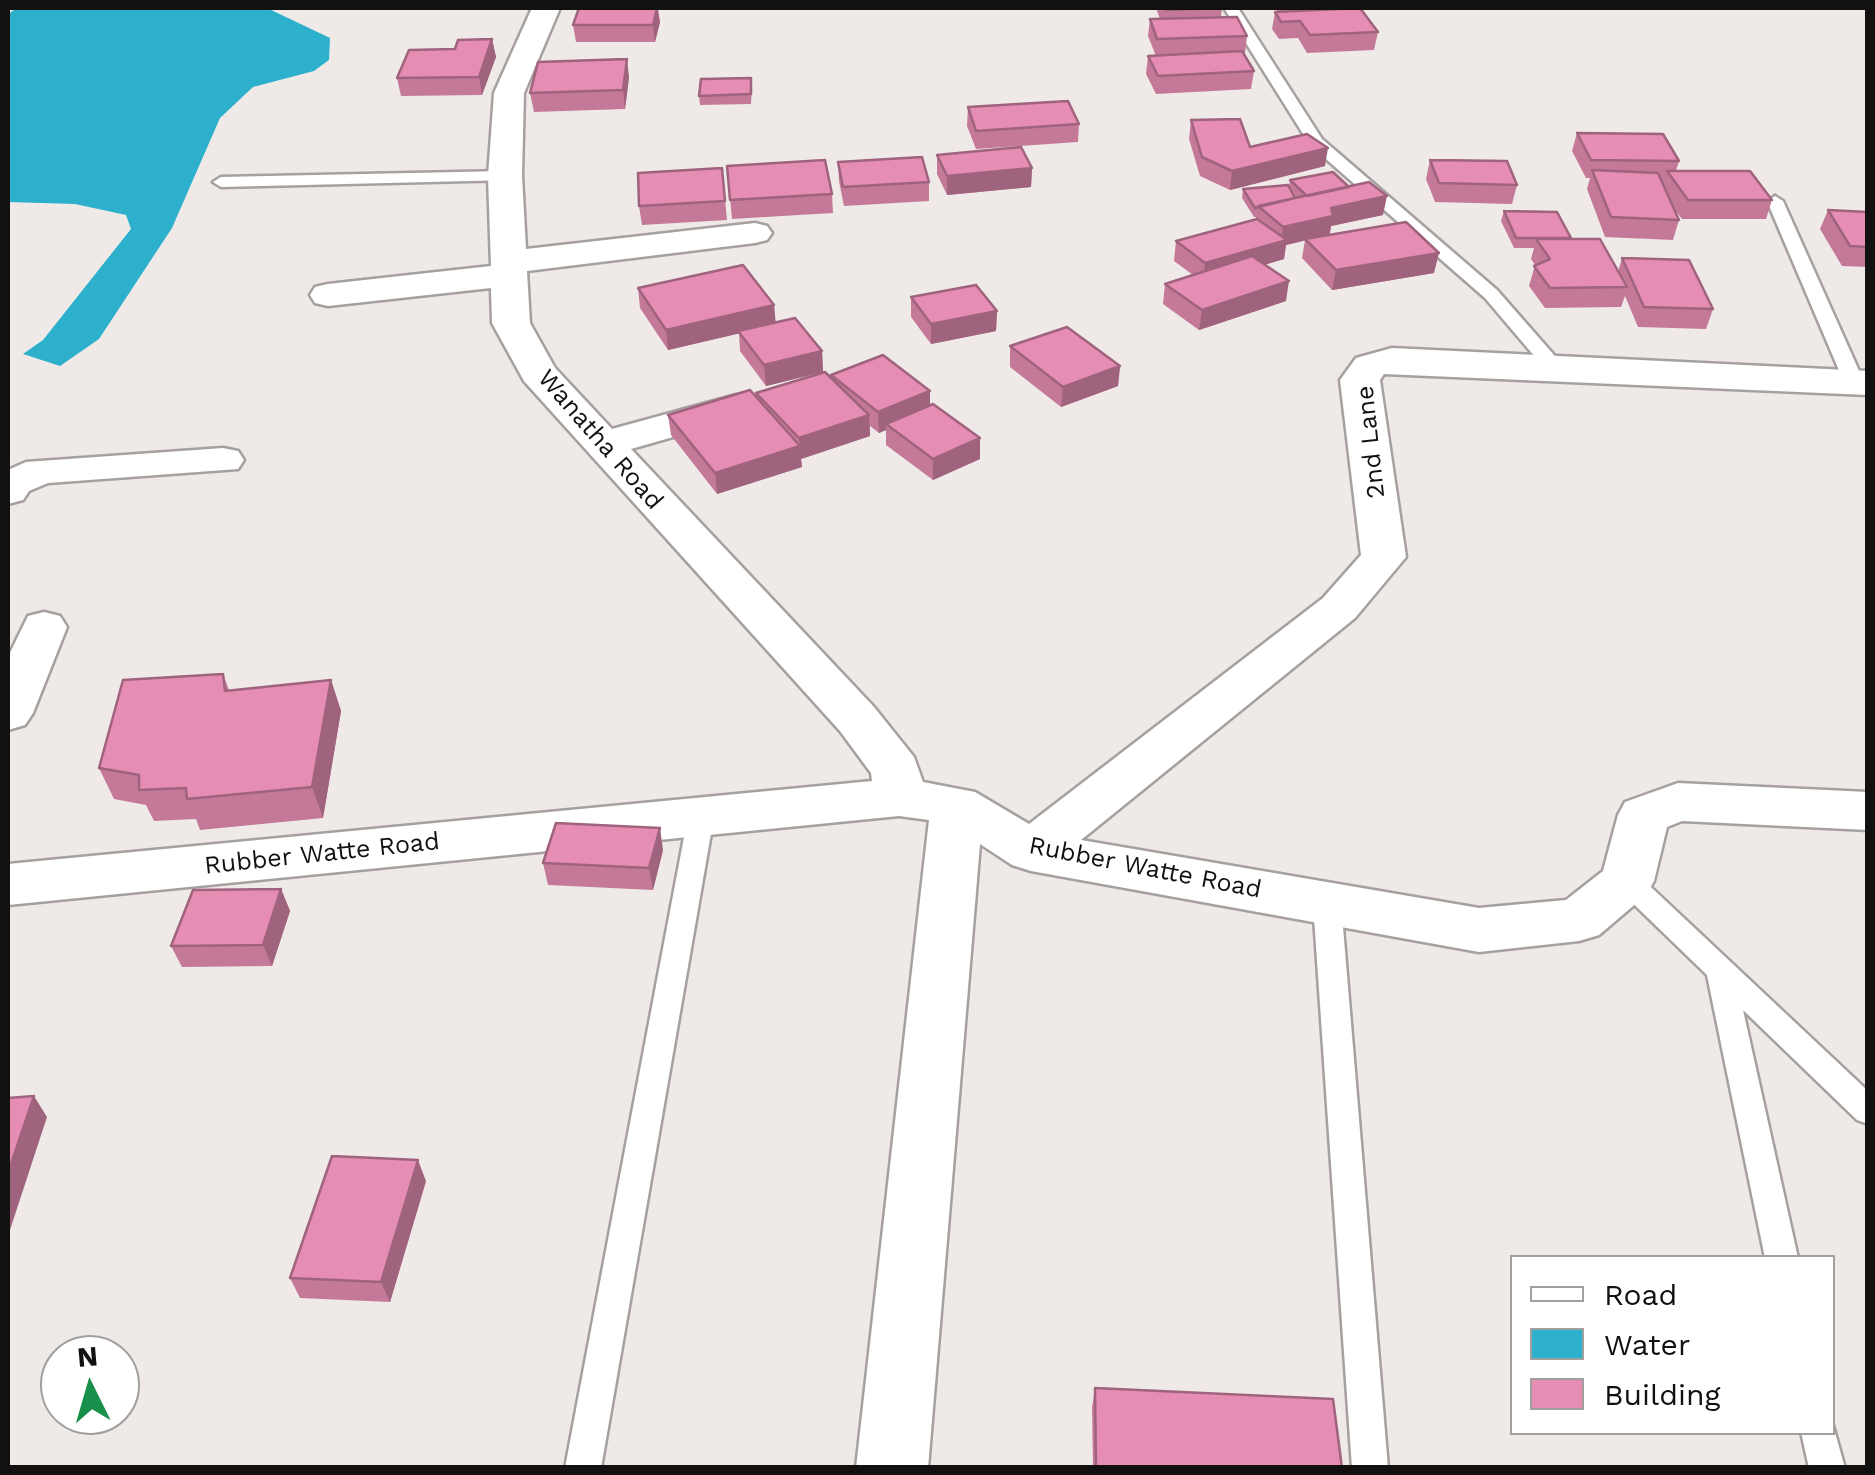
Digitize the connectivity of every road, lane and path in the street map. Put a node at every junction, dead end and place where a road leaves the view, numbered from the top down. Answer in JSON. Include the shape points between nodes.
{"nodes":[{"id":1,"x":546,"y":8,"type":"edge"},
{"id":2,"x":1231,"y":8,"type":"edge"},
{"id":3,"x":505,"y":176,"type":"junction"},
{"id":4,"x":222,"y":182,"type":"dead end"},
{"id":5,"x":1775,"y":201,"type":"edge"},
{"id":6,"x":756,"y":233,"type":"dead end"},
{"id":7,"x":509,"y":268,"type":"junction"},
{"id":8,"x":328,"y":295,"type":"dead end"},
{"id":9,"x":1554,"y":366,"type":"junction"},
{"id":10,"x":1861,"y":382,"type":"edge"},
{"id":11,"x":769,"y":398,"type":"edge"},
{"id":12,"x":601,"y":446,"type":"junction"},
{"id":13,"x":223,"y":460,"type":"dead end"},
{"id":14,"x":8,"y":491,"type":"edge"},
{"id":15,"x":44,"y":627,"type":"dead end"},
{"id":16,"x":8,"y":713,"type":"edge"},
{"id":17,"x":928,"y":801,"type":"junction"},
{"id":18,"x":1868,"y":811,"type":"edge"},
{"id":19,"x":701,"y":816,"type":"junction"},
{"id":20,"x":1031,"y":851,"type":"junction"},
{"id":21,"x":1627,"y":881,"type":"junction"},
{"id":22,"x":8,"y":884,"type":"edge"},
{"id":23,"x":1326,"y":903,"type":"junction"},
{"id":24,"x":1720,"y":969,"type":"junction"},
{"id":25,"x":1868,"y":1112,"type":"edge"},
{"id":26,"x":1781,"y":1255,"type":"edge"},
{"id":27,"x":1821,"y":1435,"type":"edge"},
{"id":28,"x":583,"y":1468,"type":"edge"},
{"id":29,"x":892,"y":1468,"type":"edge"},
{"id":30,"x":1370,"y":1468,"type":"edge"},
{"id":31,"x":1827,"y":1468,"type":"edge"}],
"edges":[{"from":1,"to":3,"type":"street","name":"Wanatha Road","via":[[509,93]]},
{"from":2,"to":9,"type":"lane","via":[[1316,142],[1491,294]]},
{"from":3,"to":4,"type":"lane"},
{"from":3,"to":7,"type":"street","name":"Wanatha Road"},
{"from":5,"to":10,"type":"lane"},
{"from":6,"to":7,"type":"street"},
{"from":7,"to":8,"type":"street"},
{"from":7,"to":12,"type":"street","name":"Wanatha Road","via":[[511,322],[538,373]]},
{"from":9,"to":10,"type":"street","name":"2nd Lane"},
{"from":9,"to":20,"type":"street","name":"2nd Lane","via":[[1392,360],[1370,366],[1360,380],[1384,557],[1339,608]]},
{"from":11,"to":12,"type":"street"},
{"from":12,"to":17,"type":"street","name":"Wanatha Road"},
{"from":13,"to":14,"type":"street","via":[[41,472]]},
{"from":15,"to":16,"type":"street"},
{"from":17,"to":19,"type":"street","name":"Rubber Watte Road"},
{"from":17,"to":20,"type":"street","name":"Rubber Watte Road"},
{"from":17,"to":29,"type":"street"},
{"from":18,"to":21,"type":"street","via":[[1678,802],[1644,815]]},
{"from":19,"to":22,"type":"street","name":"Rubber Watte Road"},
{"from":19,"to":28,"type":"lane"},
{"from":20,"to":23,"type":"street","name":"Rubber Watte Road"},
{"from":21,"to":23,"type":"street","name":"Rubber Watte Road","via":[[1579,920],[1478,930]]},
{"from":21,"to":24,"type":"lane"},
{"from":23,"to":30,"type":"lane"},
{"from":24,"to":25,"type":"lane"},
{"from":24,"to":26,"type":"lane"},
{"from":27,"to":31,"type":"lane"}]}
